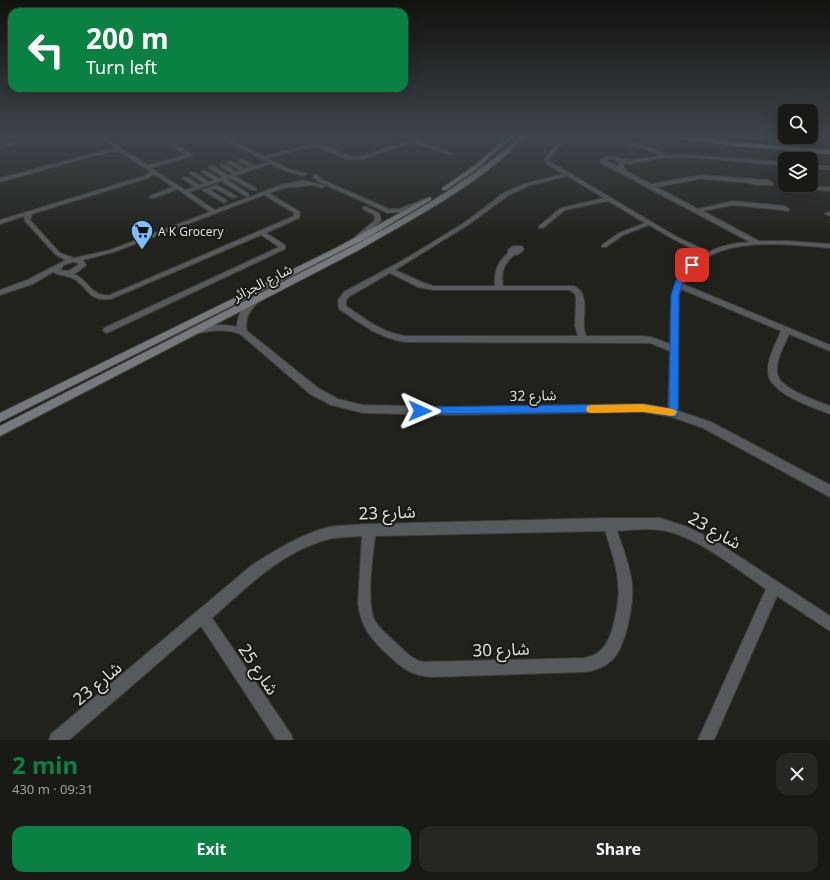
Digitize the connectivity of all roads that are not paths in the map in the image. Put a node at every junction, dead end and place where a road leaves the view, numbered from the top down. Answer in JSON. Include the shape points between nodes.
{"nodes":[{"id":1,"x":287,"y":170,"type":"edge"},
{"id":2,"x":40,"y":171,"type":"edge"},
{"id":3,"x":50,"y":171,"type":"dead end"},
{"id":4,"x":218,"y":171,"type":"edge"},
{"id":5,"x":231,"y":171,"type":"edge"},
{"id":6,"x":245,"y":171,"type":"edge"},
{"id":7,"x":289,"y":171,"type":"edge"},
{"id":8,"x":471,"y":171,"type":"edge"},
{"id":9,"x":484,"y":171,"type":"edge"},
{"id":10,"x":562,"y":171,"type":"edge"},
{"id":11,"x":621,"y":171,"type":"edge"},
{"id":12,"x":624,"y":171,"type":"edge"},
{"id":13,"x":154,"y":172,"type":"joint"},
{"id":14,"x":204,"y":172,"type":"dead end"},
{"id":15,"x":32,"y":173,"type":"junction"},
{"id":16,"x":192,"y":173,"type":"dead end"},
{"id":17,"x":626,"y":173,"type":"junction"},
{"id":18,"x":237,"y":174,"type":"junction"},
{"id":19,"x":304,"y":174,"type":"junction"},
{"id":20,"x":570,"y":175,"type":"junction"},
{"id":21,"x":229,"y":176,"type":"junction"},
{"id":22,"x":315,"y":176,"type":"junction"},
{"id":23,"x":296,"y":177,"type":"junction"},
{"id":24,"x":185,"y":178,"type":"dead end"},
{"id":25,"x":0,"y":180,"type":"edge"},
{"id":26,"x":15,"y":180,"type":"dead end"},
{"id":27,"x":219,"y":180,"type":"junction"},
{"id":28,"x":304,"y":181,"type":"junction"},
{"id":29,"x":750,"y":181,"type":"dead end"},
{"id":30,"x":208,"y":184,"type":"junction"},
{"id":31,"x":283,"y":186,"type":"junction"},
{"id":32,"x":178,"y":187,"type":"junction"},
{"id":33,"x":199,"y":187,"type":"junction"},
{"id":34,"x":652,"y":187,"type":"junction"},
{"id":35,"x":818,"y":188,"type":"edge"},
{"id":36,"x":328,"y":189,"type":"junction"},
{"id":37,"x":830,"y":189,"type":"edge"},
{"id":38,"x":206,"y":190,"type":"junction"},
{"id":39,"x":254,"y":190,"type":"dead end"},
{"id":40,"x":264,"y":193,"type":"junction"},
{"id":41,"x":188,"y":194,"type":"junction"},
{"id":42,"x":247,"y":195,"type":"dead end"},
{"id":43,"x":152,"y":196,"type":"dead end"},
{"id":44,"x":234,"y":197,"type":"dead end"},
{"id":45,"x":608,"y":198,"type":"junction"},
{"id":46,"x":224,"y":201,"type":"dead end"},
{"id":47,"x":425,"y":201,"type":"junction"},
{"id":48,"x":772,"y":207,"type":"dead end"},
{"id":49,"x":388,"y":211,"type":"junction"},
{"id":50,"x":215,"y":212,"type":"junction"},
{"id":51,"x":698,"y":212,"type":"junction"},
{"id":52,"x":30,"y":213,"type":"junction"},
{"id":53,"x":396,"y":218,"type":"junction"},
{"id":54,"x":0,"y":222,"type":"edge"},
{"id":55,"x":652,"y":224,"type":"junction"},
{"id":56,"x":541,"y":227,"type":"dead end"},
{"id":57,"x":262,"y":233,"type":"junction"},
{"id":58,"x":358,"y":238,"type":"junction"},
{"id":59,"x":755,"y":243,"type":"junction"},
{"id":60,"x":604,"y":246,"type":"dead end"},
{"id":61,"x":830,"y":246,"type":"edge"},
{"id":62,"x":112,"y":251,"type":"junction"},
{"id":63,"x":512,"y":253,"type":"dead end"},
{"id":64,"x":706,"y":255,"type":"junction"},
{"id":65,"x":74,"y":260,"type":"junction"},
{"id":66,"x":79,"y":268,"type":"junction"},
{"id":67,"x":393,"y":269,"type":"junction"},
{"id":68,"x":61,"y":271,"type":"junction"},
{"id":69,"x":677,"y":287,"type":"junction"},
{"id":70,"x":278,"y":288,"type":"junction"},
{"id":71,"x":499,"y":288,"type":"junction"},
{"id":72,"x":0,"y":293,"type":"edge"},
{"id":73,"x":255,"y":300,"type":"junction"},
{"id":74,"x":107,"y":330,"type":"dead end"},
{"id":75,"x":786,"y":330,"type":"junction"},
{"id":76,"x":193,"y":332,"type":"junction"},
{"id":77,"x":243,"y":332,"type":"junction"},
{"id":78,"x":583,"y":339,"type":"junction"},
{"id":79,"x":674,"y":347,"type":"junction"},
{"id":80,"x":830,"y":348,"type":"edge"},
{"id":81,"x":830,"y":410,"type":"edge"},
{"id":82,"x":674,"y":413,"type":"junction"},
{"id":83,"x":0,"y":418,"type":"edge"},
{"id":84,"x":0,"y":431,"type":"edge"},
{"id":85,"x":830,"y":491,"type":"edge"},
{"id":86,"x":609,"y":524,"type":"junction"},
{"id":87,"x":369,"y":530,"type":"junction"},
{"id":88,"x":774,"y":587,"type":"junction"},
{"id":89,"x":203,"y":617,"type":"junction"},
{"id":90,"x":830,"y":624,"type":"edge"},
{"id":91,"x":57,"y":740,"type":"edge"},
{"id":92,"x":285,"y":740,"type":"edge"},
{"id":93,"x":706,"y":740,"type":"edge"}],
"edges":[{"from":1,"to":23,"type":"street"},
{"from":2,"to":15,"type":"street"},
{"from":3,"to":15,"type":"street"},
{"from":4,"to":21,"type":"street"},
{"from":5,"to":18,"type":"street"},
{"from":6,"to":18,"type":"street"},
{"from":7,"to":19,"type":"street"},
{"from":8,"to":47,"type":"main road","name":"شارع الجزائر"},
{"from":9,"to":70,"type":"main road","name":"شارع الجزائر","via":[[438,202]]},
{"from":10,"to":20,"type":"street"},
{"from":11,"to":17,"type":"street"},
{"from":12,"to":17,"type":"street"},
{"from":13,"to":32,"type":"street"},
{"from":13,"to":52,"type":"street","via":[[146,177]]},
{"from":14,"to":27,"type":"street"},
{"from":15,"to":25,"type":"street"},
{"from":15,"to":26,"type":"street"},
{"from":16,"to":30,"type":"street"},
{"from":17,"to":34,"type":"street"},
{"from":18,"to":21,"type":"street"},
{"from":19,"to":22,"type":"street"},
{"from":19,"to":23,"type":"street"},
{"from":20,"to":45,"type":"street"},
{"from":20,"to":67,"type":"street","via":[[508,192],[467,223]]},
{"from":21,"to":27,"type":"street"},
{"from":21,"to":39,"type":"street"},
{"from":22,"to":28,"type":"street"},
{"from":22,"to":49,"type":"street","via":[[320,182]]},
{"from":23,"to":28,"type":"street"},
{"from":23,"to":31,"type":"street"},
{"from":24,"to":33,"type":"street"},
{"from":27,"to":30,"type":"street"},
{"from":27,"to":42,"type":"street"},
{"from":28,"to":31,"type":"street"},
{"from":28,"to":36,"type":"street"},
{"from":29,"to":34,"type":"street","via":[[707,177]]},
{"from":30,"to":33,"type":"street"},
{"from":31,"to":36,"type":"street","via":[[309,184]]},
{"from":31,"to":40,"type":"street"},
{"from":32,"to":41,"type":"street"},
{"from":32,"to":43,"type":"street"},
{"from":33,"to":41,"type":"street"},
{"from":34,"to":51,"type":"street"},
{"from":35,"to":37,"type":"street"},
{"from":36,"to":58,"type":"street","via":[[378,216],[376,225]]},
{"from":38,"to":41,"type":"street"},
{"from":38,"to":44,"type":"street","via":[[217,187]]},
{"from":38,"to":46,"type":"street"},
{"from":40,"to":50,"type":"street"},
{"from":40,"to":57,"type":"street","via":[[298,214],[294,219]]},
{"from":41,"to":50,"type":"street"},
{"from":45,"to":55,"type":"street"},
{"from":45,"to":56,"type":"street","via":[[563,209]]},
{"from":47,"to":49,"type":"street","via":[[400,211]]},
{"from":47,"to":53,"type":"main road","name":"شارع الجزائر"},
{"from":48,"to":51,"type":"street","via":[[737,203]]},
{"from":49,"to":53,"type":"main road"},
{"from":50,"to":62,"type":"street"},
{"from":51,"to":59,"type":"street"},
{"from":52,"to":54,"type":"street"},
{"from":52,"to":65,"type":"street","via":[[27,219],[58,254]]},
{"from":53,"to":58,"type":"main road","name":"شارع الجزائر"},
{"from":53,"to":70,"type":"main road","via":[[394,222],[286,280]]},
{"from":55,"to":60,"type":"street","via":[[612,239]]},
{"from":55,"to":64,"type":"street"},
{"from":57,"to":68,"type":"street","via":[[111,297],[95,296],[78,279]]},
{"from":57,"to":74,"type":"street","via":[[283,246],[282,248]]},
{"from":58,"to":83,"type":"main road","name":"شارع الجزائر"},
{"from":59,"to":61,"type":"street"},
{"from":59,"to":64,"type":"street","via":[[726,248]]},
{"from":62,"to":65,"type":"street"},
{"from":62,"to":66,"type":"street"},
{"from":63,"to":71,"type":"street","via":[[498,268]]},
{"from":64,"to":69,"type":"street","via":[[688,269]]},
{"from":65,"to":66,"type":"street","via":[[82,263]]},
{"from":65,"to":68,"type":"street","via":[[62,263]]},
{"from":66,"to":68,"type":"street"},
{"from":67,"to":71,"type":"street","via":[[421,285],[433,288]]},
{"from":67,"to":78,"type":"street","via":[[345,296],[341,302],[344,309],[382,333],[406,339]]},
{"from":68,"to":72,"type":"street"},
{"from":69,"to":75,"type":"street"},
{"from":69,"to":79,"type":"street","via":[[674,300]]},
{"from":70,"to":73,"type":"main road","name":"شارع الجزائر"},
{"from":71,"to":78,"type":"street","via":[[574,289],[580,296],[578,325]]},
{"from":73,"to":76,"type":"main road","name":"شارع الجزائر"},
{"from":73,"to":77,"type":"street","via":[[242,316]]},
{"from":75,"to":80,"type":"street"},
{"from":75,"to":81,"type":"street","via":[[776,354],[772,374],[776,383],[784,390]]},
{"from":76,"to":77,"type":"street","name":"شارع 32","via":[[220,327]]},
{"from":76,"to":84,"type":"main road","name":"شارع الجزائر"},
{"from":77,"to":82,"type":"street","name":"شارع 32","via":[[314,391],[335,402],[363,409],[450,411],[643,408]]},
{"from":78,"to":79,"type":"street","via":[[650,340]]},
{"from":79,"to":82,"type":"street"},
{"from":82,"to":85,"type":"street","name":"شارع 32","via":[[707,425]]},
{"from":86,"to":87,"type":"street","name":"شارع 23"},
{"from":86,"to":87,"type":"street","name":"شارع 30","via":[[624,575],[626,593],[615,643],[603,659],[591,664],[431,670],[413,667],[405,662],[375,632],[368,621],[364,602]]},
{"from":86,"to":88,"type":"street","name":"شارع 23","via":[[660,524],[681,530],[710,544]]},
{"from":87,"to":89,"type":"street","name":"شارع 23","via":[[330,533],[297,545],[257,570]]},
{"from":88,"to":90,"type":"street","name":"شارع 23"},
{"from":88,"to":93,"type":"street"},
{"from":89,"to":91,"type":"street","name":"شارع 23"},
{"from":89,"to":92,"type":"street","name":"شارع 25"}]}
